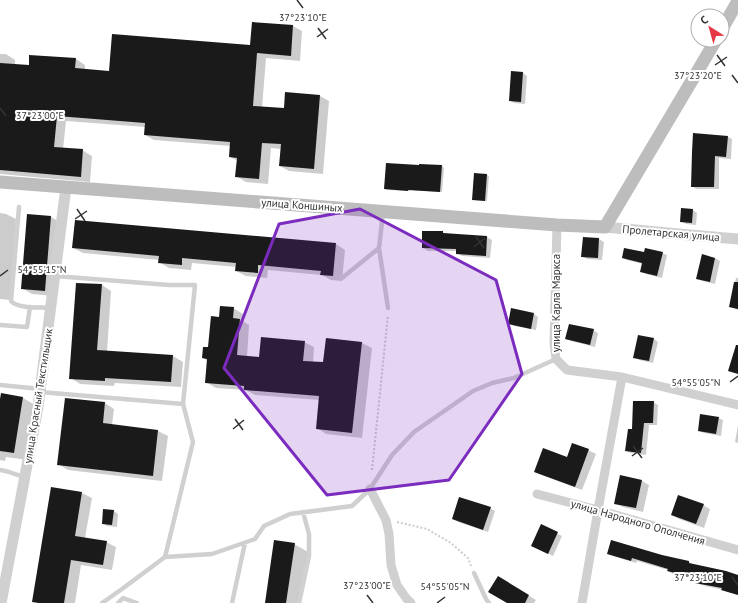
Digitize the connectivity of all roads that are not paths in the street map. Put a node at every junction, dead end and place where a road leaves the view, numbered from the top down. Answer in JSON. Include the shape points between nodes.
{"nodes":[{"id":1,"x":738,"y":2,"type":"edge"},
{"id":2,"x":730,"y":16,"type":"edge"},
{"id":3,"x":711,"y":48,"type":"edge"},
{"id":4,"x":0,"y":182,"type":"edge"},
{"id":5,"x":66,"y":187,"type":"junction"},
{"id":6,"x":19,"y":207,"type":"dead end"},
{"id":7,"x":383,"y":211,"type":"junction"},
{"id":8,"x":557,"y":225,"type":"junction"},
{"id":9,"x":605,"y":227,"type":"junction"},
{"id":10,"x":738,"y":239,"type":"edge"},
{"id":11,"x":379,"y":248,"type":"junction"},
{"id":12,"x":55,"y":276,"type":"junction"},
{"id":13,"x":342,"y":278,"type":"dead end"},
{"id":14,"x":30,"y":307,"type":"junction"},
{"id":15,"x":51,"y":308,"type":"junction"},
{"id":16,"x":388,"y":308,"type":"road end"},
{"id":17,"x":0,"y":325,"type":"edge"},
{"id":18,"x":556,"y":359,"type":"junction"},
{"id":19,"x":622,"y":378,"type":"junction"},
{"id":20,"x":0,"y":385,"type":"edge"},
{"id":21,"x":41,"y":390,"type":"junction"},
{"id":22,"x":183,"y":404,"type":"junction"},
{"id":23,"x":738,"y":405,"type":"edge"},
{"id":24,"x":0,"y":470,"type":"edge"},
{"id":25,"x":25,"y":477,"type":"junction"},
{"id":26,"x":370,"y":490,"type":"junction"},
{"id":27,"x":537,"y":494,"type":"dead end"},
{"id":28,"x":598,"y":510,"type":"junction"},
{"id":29,"x":303,"y":512,"type":"junction"},
{"id":30,"x":245,"y":543,"type":"junction"},
{"id":31,"x":738,"y":550,"type":"edge"},
{"id":32,"x":165,"y":557,"type":"junction"},
{"id":33,"x":474,"y":573,"type":"road end"},
{"id":34,"x":1,"y":603,"type":"edge"},
{"id":35,"x":102,"y":603,"type":"edge"},
{"id":36,"x":118,"y":603,"type":"edge"},
{"id":37,"x":137,"y":603,"type":"edge"},
{"id":38,"x":232,"y":603,"type":"edge"},
{"id":39,"x":299,"y":603,"type":"edge"},
{"id":40,"x":411,"y":603,"type":"edge"},
{"id":41,"x":489,"y":603,"type":"edge"},
{"id":42,"x":582,"y":603,"type":"edge"}],
"edges":[{"from":1,"to":2,"type":"main road"},
{"from":3,"to":9,"type":"main road"},
{"from":4,"to":5,"type":"main road","name":"улица Коншиных"},
{"from":5,"to":7,"type":"main road","name":"улица Коншиных"},
{"from":5,"to":12,"type":"street","name":"улица Красный Текстильщик"},
{"from":6,"to":14,"type":"lane","via":[[11,301],[14,305]]},
{"from":7,"to":8,"type":"main road","name":"улица Коншиных"},
{"from":7,"to":11,"type":"lane"},
{"from":8,"to":9,"type":"main road","name":"улица Коншиных"},
{"from":8,"to":18,"type":"street","name":"улица Карла Маркса","via":[[554,343]]},
{"from":9,"to":10,"type":"street","name":"Пролетарская улица"},
{"from":11,"to":13,"type":"lane"},
{"from":11,"to":16,"type":"lane"},
{"from":12,"to":15,"type":"street","name":"улица Красный Текстильщик"},
{"from":12,"to":22,"type":"lane","via":[[195,285]]},
{"from":14,"to":15,"type":"lane"},
{"from":14,"to":17,"type":"lane","via":[[27,327]]},
{"from":15,"to":21,"type":"street","name":"улица Красный Текстильщик"},
{"from":18,"to":19,"type":"street","name":"улица Карла Маркса","via":[[566,370]]},
{"from":18,"to":26,"type":"lane","via":[[514,378],[473,390],[414,432],[392,455]]},
{"from":19,"to":23,"type":"street","name":"улица Карла Маркса"},
{"from":19,"to":28,"type":"street"},
{"from":20,"to":21,"type":"lane"},
{"from":21,"to":22,"type":"lane"},
{"from":21,"to":25,"type":"street","name":"улица Красный Текстильщик"},
{"from":22,"to":32,"type":"lane","via":[[193,442]]},
{"from":24,"to":25,"type":"lane"},
{"from":25,"to":34,"type":"street","name":"улица Красный Текстильщик"},
{"from":26,"to":29,"type":"lane","via":[[352,506]]},
{"from":26,"to":40,"type":"street","via":[[386,520],[391,565],[397,586]]},
{"from":27,"to":28,"type":"street","name":"улица Народного Ополчения"},
{"from":28,"to":31,"type":"street","name":"улица Народного Ополчения"},
{"from":28,"to":42,"type":"street"},
{"from":29,"to":30,"type":"lane","via":[[290,514],[264,526],[255,539]]},
{"from":29,"to":39,"type":"lane","via":[[309,534],[309,556]]},
{"from":30,"to":32,"type":"lane","via":[[212,554]]},
{"from":30,"to":38,"type":"lane"},
{"from":32,"to":35,"type":"lane"},
{"from":33,"to":41,"type":"lane"},
{"from":36,"to":37,"type":"lane","via":[[123,598]]}]}
